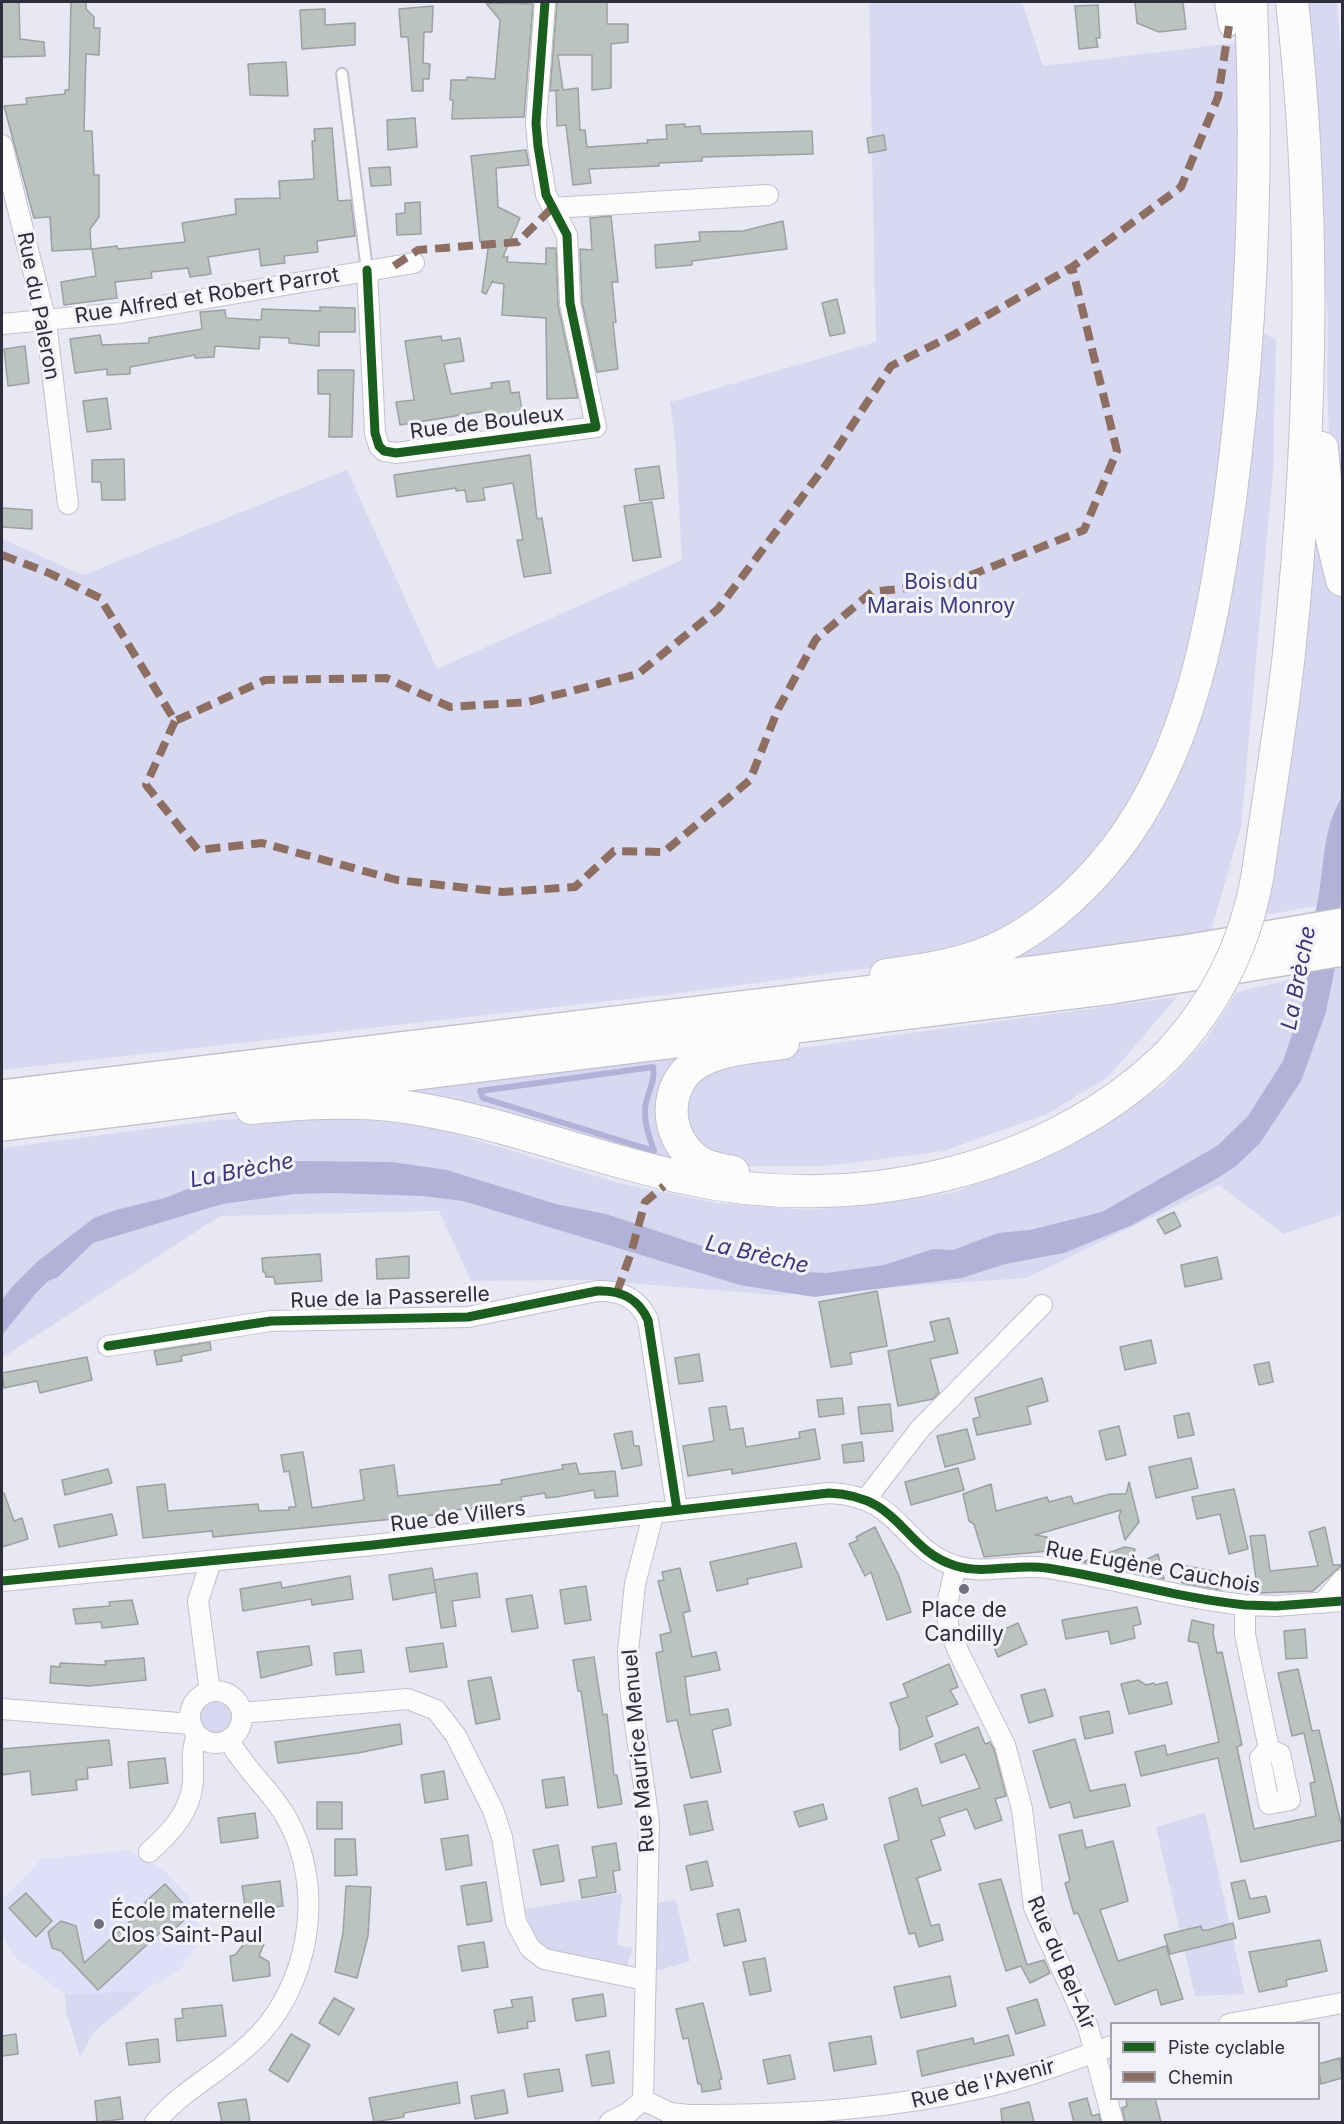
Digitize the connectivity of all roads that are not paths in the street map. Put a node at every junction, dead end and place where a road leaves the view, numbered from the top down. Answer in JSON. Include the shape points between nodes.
{"nodes":[{"id":1,"x":545,"y":2,"type":"edge"},
{"id":2,"x":1225,"y":2,"type":"edge"},
{"id":3,"x":1251,"y":2,"type":"edge"},
{"id":4,"x":1273,"y":2,"type":"edge"},
{"id":5,"x":1292,"y":2,"type":"edge"},
{"id":6,"x":1229,"y":26,"type":"dead end"},
{"id":7,"x":342,"y":74,"type":"dead end"},
{"id":8,"x":2,"y":145,"type":"edge"},
{"id":9,"x":768,"y":195,"type":"dead end"},
{"id":10,"x":552,"y":208,"type":"junction"},
{"id":11,"x":414,"y":263,"type":"dead end"},
{"id":12,"x":368,"y":270,"type":"junction"},
{"id":13,"x":1310,"y":306,"type":"junction"},
{"id":14,"x":46,"y":322,"type":"junction"},
{"id":15,"x":2,"y":324,"type":"edge"},
{"id":16,"x":68,"y":504,"type":"dead end"},
{"id":17,"x":1342,"y":580,"type":"edge"},
{"id":18,"x":1249,"y":872,"type":"junction"},
{"id":19,"x":1342,"y":925,"type":"edge"},
{"id":20,"x":1286,"y":947,"type":"junction"},
{"id":21,"x":1342,"y":949,"type":"edge"},
{"id":22,"x":935,"y":1009,"type":"junction"},
{"id":23,"x":605,"y":1024,"type":"junction"},
{"id":24,"x":1162,"y":1051,"type":"junction"},
{"id":25,"x":290,"y":1063,"type":"junction"},
{"id":26,"x":2,"y":1083,"type":"edge"},
{"id":27,"x":2,"y":1097,"type":"edge"},
{"id":28,"x":124,"y":1108,"type":"junction"},
{"id":29,"x":2,"y":1124,"type":"edge"},
{"id":30,"x":1041,"y":1305,"type":"dead end"},
{"id":31,"x":108,"y":1346,"type":"dead end"},
{"id":32,"x":866,"y":1499,"type":"junction"},
{"id":33,"x":677,"y":1510,"type":"junction"},
{"id":34,"x":654,"y":1512,"type":"junction"},
{"id":35,"x":211,"y":1561,"type":"junction"},
{"id":36,"x":956,"y":1566,"type":"junction"},
{"id":37,"x":1342,"y":1580,"type":"edge"},
{"id":38,"x":2,"y":1581,"type":"edge"},
{"id":39,"x":1342,"y":1601,"type":"edge"},
{"id":40,"x":1323,"y":1603,"type":"junction"},
{"id":41,"x":1245,"y":1605,"type":"junction"},
{"id":42,"x":210,"y":1692,"type":"junction"},
{"id":43,"x":2,"y":1709,"type":"edge"},
{"id":44,"x":242,"y":1713,"type":"junction"},
{"id":45,"x":194,"y":1730,"type":"junction"},
{"id":46,"x":229,"y":1740,"type":"junction"},
{"id":47,"x":1269,"y":1749,"type":"dead end"},
{"id":48,"x":149,"y":1852,"type":"dead end"},
{"id":49,"x":645,"y":1980,"type":"junction"},
{"id":50,"x":1342,"y":2003,"type":"edge"},
{"id":51,"x":1240,"y":2022,"type":"edge"},
{"id":52,"x":1104,"y":2049,"type":"edge"},
{"id":53,"x":643,"y":2100,"type":"junction"},
{"id":54,"x":155,"y":2122,"type":"edge"},
{"id":55,"x":610,"y":2122,"type":"edge"},
{"id":56,"x":1113,"y":2122,"type":"edge"}],
"edges":[{"from":1,"to":10,"type":"street","name":"Rue de Bouleux","via":[[536,123],[543,185]]},
{"from":2,"to":6,"type":"street"},
{"from":3,"to":23,"type":"main road","via":[[1251,280],[1238,435],[1222,551],[1206,638],[1184,718],[1135,821],[1115,851],[1068,900],[1025,933],[988,953],[936,968],[774,989]]},
{"from":4,"to":18,"type":"main road","via":[[1285,120],[1292,298],[1280,558]]},
{"from":5,"to":13,"type":"main road","via":[[1307,166]]},
{"from":7,"to":12,"type":"lane","name":"Rue Alfred et Robert Parrot"},
{"from":8,"to":14,"type":"street","name":"Rue du Paleron"},
{"from":9,"to":10,"type":"street"},
{"from":10,"to":12,"type":"street","name":"Rue de Bouleux","via":[[567,235],[570,303],[596,427],[447,448],[384,451],[375,433]]},
{"from":11,"to":12,"type":"street","name":"Rue Alfred et Robert Parrot"},
{"from":12,"to":14,"type":"street","name":"Rue Alfred et Robert Parrot"},
{"from":13,"to":17,"type":"main road","via":[[1326,509]]},
{"from":13,"to":18,"type":"main road","via":[[1303,476],[1283,705]]},
{"from":14,"to":15,"type":"street","name":"Rue Alfred et Robert Parrot"},
{"from":14,"to":16,"type":"street","name":"Rue du Paleron"},
{"from":18,"to":24,"type":"main road","via":[[1208,974]]},
{"from":19,"to":20,"type":"highway"},
{"from":20,"to":21,"type":"highway"},
{"from":20,"to":22,"type":"highway","via":[[1112,987]]},
{"from":20,"to":23,"type":"highway"},
{"from":22,"to":24,"type":"main road","via":[[855,1031],[730,1051],[705,1059],[683,1076],[673,1095],[671,1116],[676,1135],[698,1161],[726,1171],[802,1177],[898,1171],[973,1151],[1044,1123]]},
{"from":22,"to":28,"type":"highway"},
{"from":23,"to":25,"type":"highway"},
{"from":24,"to":28,"type":"main road","via":[[1105,1105],[1012,1153],[942,1175],[846,1190],[780,1191],[707,1183],[495,1127],[393,1106],[338,1102],[208,1110]]},
{"from":25,"to":26,"type":"highway"},
{"from":25,"to":27,"type":"highway"},
{"from":28,"to":29,"type":"highway"},
{"from":30,"to":32,"type":"street","via":[[911,1439]]},
{"from":31,"to":33,"type":"street","name":"Rue de la Passerelle","via":[[271,1320],[468,1317],[597,1291],[617,1292],[640,1305],[648,1320]]},
{"from":32,"to":33,"type":"street","name":"Rue de Villers","via":[[829,1493]]},
{"from":32,"to":36,"type":"street","name":"Rue de Villers","via":[[887,1511],[934,1555]]},
{"from":33,"to":34,"type":"street","name":"Rue de Villers"},
{"from":34,"to":35,"type":"street","name":"Rue de Villers"},
{"from":34,"to":49,"type":"street","name":"Rue Maurice Menuel","via":[[635,1584],[628,1651],[649,1822]]},
{"from":35,"to":38,"type":"street","name":"Rue de Villers"},
{"from":35,"to":42,"type":"street","via":[[198,1601]]},
{"from":36,"to":41,"type":"street","name":"Rue Eugène Cauchois","via":[[987,1570],[1029,1566]]},
{"from":36,"to":52,"type":"street","name":"Rue du Bel-Air","via":[[947,1608],[952,1636],[1005,1745],[1022,1809],[1034,1907],[1088,2027]]},
{"from":37,"to":40,"type":"street"},
{"from":39,"to":40,"type":"street","name":"Rue Eugène Cauchois"},
{"from":40,"to":41,"type":"street","name":"Rue Eugène Cauchois"},
{"from":41,"to":47,"type":"street","via":[[1245,1634]]},
{"from":42,"to":44,"type":"street","via":[[232,1696]]},
{"from":42,"to":45,"type":"street","via":[[194,1704]]},
{"from":43,"to":45,"type":"street"},
{"from":44,"to":46,"type":"street","via":[[240,1729]]},
{"from":44,"to":49,"type":"street","via":[[408,1699],[436,1710],[456,1736],[493,1810],[502,1837],[516,1922],[530,1948],[544,1959]]},
{"from":45,"to":46,"type":"street","via":[[212,1743]]},
{"from":45,"to":48,"type":"street","via":[[192,1783],[186,1808],[175,1827]]},
{"from":46,"to":54,"type":"street","via":[[293,1830],[307,1885],[305,1942],[286,1996],[260,2034]]},
{"from":49,"to":53,"type":"street","name":"Rue Maurice Menuel"},
{"from":50,"to":51,"type":"street"},
{"from":52,"to":53,"type":"street","name":"Rue de l'Avenir","via":[[995,2085],[889,2106],[803,2114],[689,2115],[670,2113]]},
{"from":52,"to":56,"type":"street","name":"Rue du Bel-Air","via":[[1099,2075]]},
{"from":53,"to":55,"type":"street"}]}
